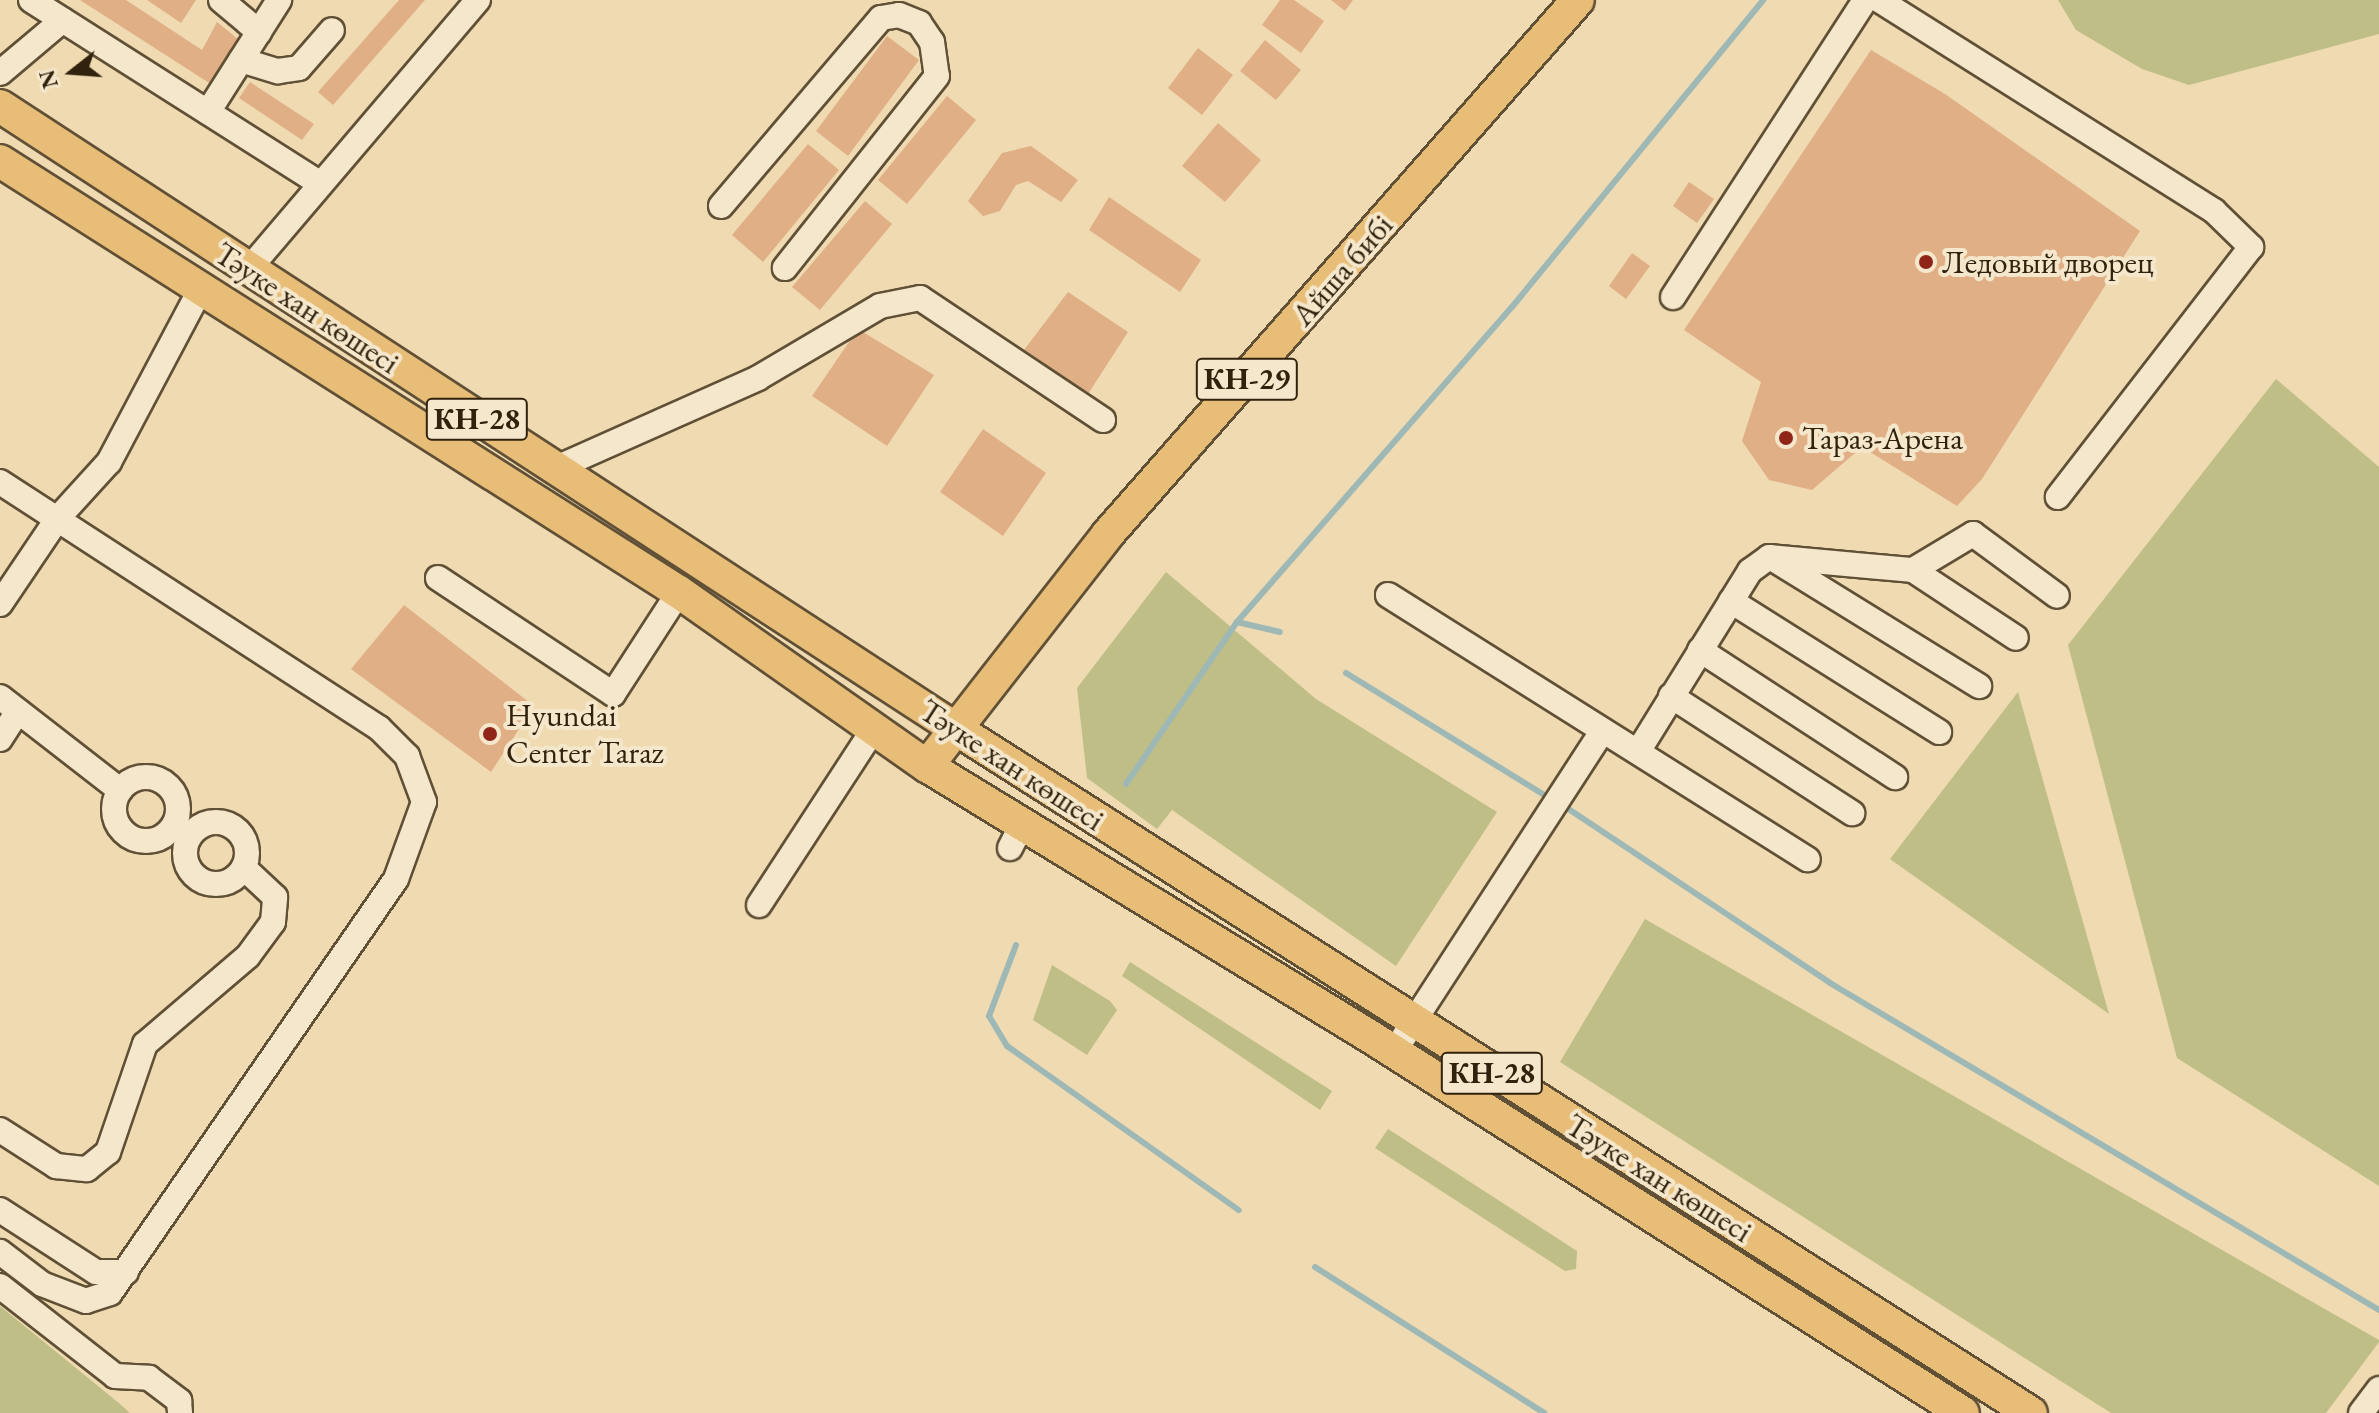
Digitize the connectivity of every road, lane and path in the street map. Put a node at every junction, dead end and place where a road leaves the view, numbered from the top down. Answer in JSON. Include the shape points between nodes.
{"nodes":[{"id":1,"x":31,"y":0,"type":"edge"},
{"id":2,"x":221,"y":0,"type":"edge"},
{"id":3,"x":279,"y":0,"type":"edge"},
{"id":4,"x":478,"y":0,"type":"edge"},
{"id":5,"x":1578,"y":0,"type":"edge"},
{"id":6,"x":1865,"y":0,"type":"edge"},
{"id":7,"x":1879,"y":0,"type":"edge"},
{"id":8,"x":907,"y":8,"type":"edge"},
{"id":9,"x":63,"y":20,"type":"junction"},
{"id":10,"x":332,"y":30,"type":"dead end"},
{"id":11,"x":259,"y":32,"type":"junction"},
{"id":12,"x":241,"y":60,"type":"junction"},
{"id":13,"x":0,"y":73,"type":"edge"},
{"id":14,"x":0,"y":106,"type":"edge"},
{"id":15,"x":208,"y":112,"type":"junction"},
{"id":16,"x":1,"y":162,"type":"edge"},
{"id":17,"x":321,"y":184,"type":"junction"},
{"id":18,"x":721,"y":206,"type":"dead end"},
{"id":19,"x":785,"y":268,"type":"dead end"},
{"id":20,"x":248,"y":270,"type":"junction"},
{"id":21,"x":201,"y":288,"type":"junction"},
{"id":22,"x":1673,"y":297,"type":"dead end"},
{"id":23,"x":1103,"y":420,"type":"dead end"},
{"id":24,"x":554,"y":469,"type":"junction"},
{"id":25,"x":0,"y":482,"type":"edge"},
{"id":26,"x":2058,"y":497,"type":"dead end"},
{"id":27,"x":58,"y":518,"type":"junction"},
{"id":28,"x":1769,"y":557,"type":"junction"},
{"id":29,"x":1913,"y":570,"type":"junction"},
{"id":30,"x":438,"y":578,"type":"dead end"},
{"id":31,"x":679,"y":592,"type":"junction"},
{"id":32,"x":1388,"y":595,"type":"dead end"},
{"id":33,"x":2057,"y":596,"type":"dead end"},
{"id":34,"x":1731,"y":601,"type":"junction"},
{"id":35,"x":0,"y":604,"type":"edge"},
{"id":36,"x":2016,"y":638,"type":"dead end"},
{"id":37,"x":1700,"y":650,"type":"junction"},
{"id":38,"x":1979,"y":686,"type":"dead end"},
{"id":39,"x":1671,"y":696,"type":"junction"},
{"id":40,"x":9,"y":704,"type":"edge"},
{"id":41,"x":875,"y":727,"type":"junction"},
{"id":42,"x":956,"y":729,"type":"junction"},
{"id":43,"x":1602,"y":732,"type":"junction"},
{"id":44,"x":1939,"y":732,"type":"dead end"},
{"id":45,"x":0,"y":739,"type":"edge"},
{"id":46,"x":1639,"y":750,"type":"junction"},
{"id":47,"x":927,"y":766,"type":"junction"},
{"id":48,"x":1895,"y":777,"type":"dead end"},
{"id":49,"x":120,"y":790,"type":"junction"},
{"id":50,"x":1852,"y":813,"type":"dead end"},
{"id":51,"x":180,"y":834,"type":"junction"},
{"id":52,"x":1808,"y":859,"type":"dead end"},
{"id":53,"x":244,"y":868,"type":"junction"},
{"id":54,"x":759,"y":905,"type":"dead end"},
{"id":55,"x":1413,"y":1023,"type":"junction"},
{"id":56,"x":1394,"y":1052,"type":"junction"},
{"id":57,"x":0,"y":1130,"type":"edge"},
{"id":58,"x":0,"y":1210,"type":"edge"},
{"id":59,"x":0,"y":1252,"type":"edge"},
{"id":60,"x":126,"y":1272,"type":"junction"},
{"id":61,"x":0,"y":1286,"type":"edge"},
{"id":62,"x":2379,"y":1389,"type":"edge"},
{"id":63,"x":180,"y":1413,"type":"edge"},
{"id":64,"x":1963,"y":1413,"type":"edge"},
{"id":65,"x":2031,"y":1413,"type":"edge"},
{"id":66,"x":2361,"y":1413,"type":"edge"}],
"edges":[{"from":1,"to":9,"type":"street"},
{"from":2,"to":11,"type":"street"},
{"from":3,"to":11,"type":"street"},
{"from":4,"to":17,"type":"street"},
{"from":5,"to":42,"type":"main road","name":"Айша бибі","number":"КН-29","via":[[1108,534]]},
{"from":6,"to":22,"type":"street"},
{"from":7,"to":26,"type":"street","via":[[2214,211],[2251,247]]},
{"from":8,"to":18,"type":"street","via":[[881,18]]},
{"from":8,"to":19,"type":"street","via":[[932,42],[937,76]]},
{"from":9,"to":13,"type":"street"},
{"from":9,"to":15,"type":"street"},
{"from":10,"to":12,"type":"street","via":[[299,68],[278,71]]},
{"from":11,"to":12,"type":"street"},
{"from":12,"to":15,"type":"street"},
{"from":14,"to":20,"type":"main road","name":"Тәуке хан көшесі","number":"КН-28"},
{"from":15,"to":17,"type":"street"},
{"from":16,"to":21,"type":"main road","name":"Тәуке хан көшесі","number":"КН-28"},
{"from":17,"to":20,"type":"street"},
{"from":20,"to":24,"type":"main road","name":"Тәуке хан көшесі","number":"КН-28"},
{"from":21,"to":27,"type":"street","via":[[109,462]]},
{"from":21,"to":31,"type":"main road","name":"Тәуке хан көшесі","number":"КН-28"},
{"from":23,"to":24,"type":"street","via":[[920,298],[880,306],[758,378]]},
{"from":24,"to":42,"type":"main road","name":"Тәуке хан көшесі","number":"КН-28"},
{"from":25,"to":27,"type":"street"},
{"from":27,"to":35,"type":"street"},
{"from":27,"to":60,"type":"street","via":[[379,728],[407,756],[424,802],[396,879]]},
{"from":28,"to":29,"type":"street"},
{"from":28,"to":34,"type":"street","via":[[1750,571]]},
{"from":28,"to":38,"type":"street"},
{"from":29,"to":33,"type":"street","via":[[1973,534]]},
{"from":29,"to":36,"type":"street"},
{"from":30,"to":31,"type":"street","via":[[613,694]]},
{"from":31,"to":41,"type":"main road","name":"Тәуке хан көшесі","number":"КН-28"},
{"from":32,"to":43,"type":"street"},
{"from":34,"to":37,"type":"street"},
{"from":34,"to":44,"type":"street"},
{"from":37,"to":39,"type":"street"},
{"from":37,"to":48,"type":"street"},
{"from":39,"to":46,"type":"street"},
{"from":39,"to":50,"type":"street"},
{"from":40,"to":45,"type":"street"},
{"from":40,"to":49,"type":"street"},
{"from":41,"to":47,"type":"main road","name":"Тәуке хан көшесі","number":"КН-28"},
{"from":41,"to":54,"type":"street"},
{"from":42,"to":47,"type":"main road","name":"Айша бибі","number":"КН-29"},
{"from":42,"to":55,"type":"main road","name":"Тәуке хан көшесі","number":"КН-28"},
{"from":43,"to":46,"type":"street"},
{"from":43,"to":55,"type":"street"},
{"from":46,"to":52,"type":"street"},
{"from":47,"to":56,"type":"main road","name":"Тәуке хан көшесі","number":"КН-28","via":[[1016,836]]},
{"from":49,"to":51,"type":"street","via":[[114,810],[129,836],[149,841]]},
{"from":49,"to":51,"type":"street","via":[[137,777],[168,784],[178,803]]},
{"from":51,"to":53,"type":"street","via":[[208,823],[228,824],[243,838]]},
{"from":51,"to":53,"type":"street","via":[[186,862],[198,879],[228,883]]},
{"from":53,"to":57,"type":"street","via":[[275,897],[273,922],[248,956],[145,1044],[108,1152],[87,1169],[56,1166]]},
{"from":55,"to":56,"type":"street"},
{"from":55,"to":65,"type":"main road","name":"Тәуке хан көшесі","number":"КН-28"},
{"from":56,"to":64,"type":"main road","name":"Тәуке хан көшесі","number":"КН-28"},
{"from":58,"to":60,"type":"street","via":[[96,1272]]},
{"from":59,"to":60,"type":"street","via":[[42,1284],[86,1301],[110,1293]]},
{"from":61,"to":63,"type":"street","via":[[115,1376],[149,1378],[179,1401]]},
{"from":62,"to":66,"type":"street"}]}
